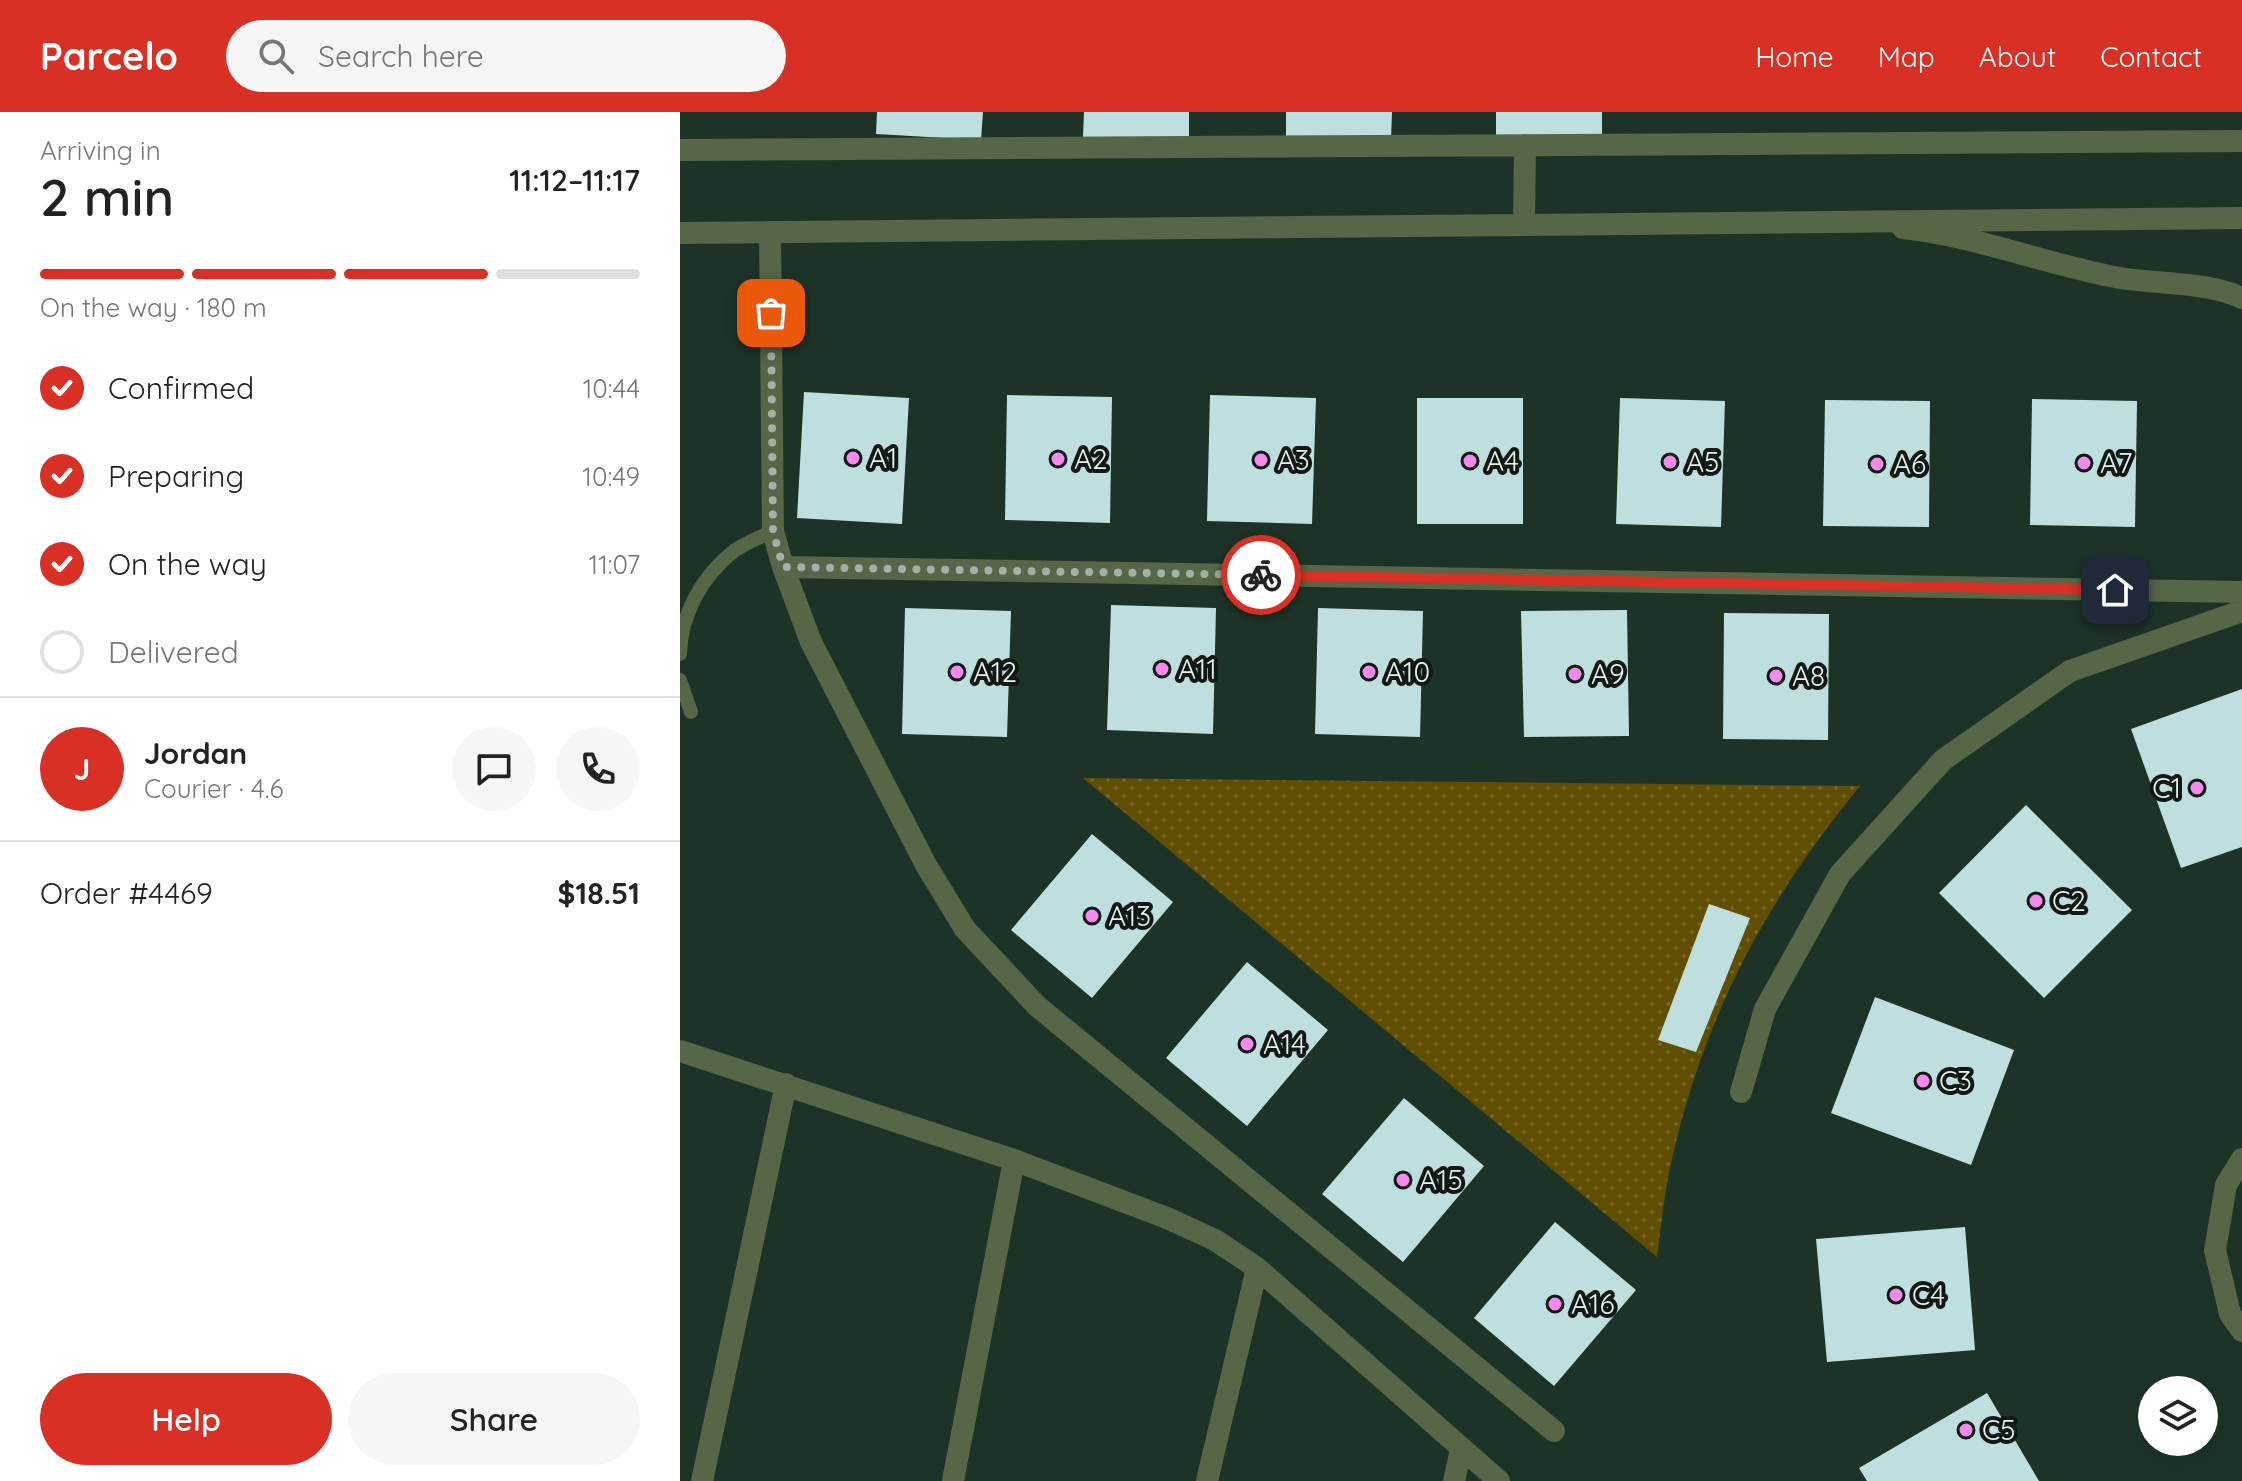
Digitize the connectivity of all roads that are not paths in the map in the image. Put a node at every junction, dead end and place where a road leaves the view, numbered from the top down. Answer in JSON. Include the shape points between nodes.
{"nodes":[{"id":1,"x":2242,"y":141,"type":"edge"},
{"id":2,"x":1525,"y":145,"type":"junction"},
{"id":3,"x":680,"y":150,"type":"edge"},
{"id":4,"x":2242,"y":218,"type":"edge"},
{"id":5,"x":1854,"y":222,"type":"junction"},
{"id":6,"x":1524,"y":225,"type":"junction"},
{"id":7,"x":770,"y":232,"type":"junction"},
{"id":8,"x":680,"y":233,"type":"edge"},
{"id":9,"x":2242,"y":298,"type":"edge"},
{"id":10,"x":773,"y":531,"type":"junction"},
{"id":11,"x":783,"y":567,"type":"junction"},
{"id":12,"x":2242,"y":592,"type":"edge"},
{"id":13,"x":2242,"y":611,"type":"edge"},
{"id":14,"x":680,"y":654,"type":"edge"},
{"id":15,"x":680,"y":680,"type":"edge"},
{"id":16,"x":691,"y":712,"type":"dead end"},
{"id":17,"x":680,"y":1051,"type":"edge"},
{"id":18,"x":786,"y":1084,"type":"junction"},
{"id":19,"x":1741,"y":1092,"type":"dead end"},
{"id":20,"x":2242,"y":1159,"type":"edge"},
{"id":21,"x":1014,"y":1160,"type":"junction"},
{"id":22,"x":1257,"y":1268,"type":"junction"},
{"id":23,"x":2242,"y":1331,"type":"edge"},
{"id":24,"x":1554,"y":1431,"type":"dead end"},
{"id":25,"x":1461,"y":1450,"type":"junction"},
{"id":26,"x":702,"y":1481,"type":"edge"},
{"id":27,"x":953,"y":1481,"type":"edge"},
{"id":28,"x":1207,"y":1481,"type":"edge"},
{"id":29,"x":1454,"y":1481,"type":"edge"},
{"id":30,"x":1499,"y":1481,"type":"edge"}],
"edges":[{"from":1,"to":2,"type":"street"},
{"from":2,"to":3,"type":"street"},
{"from":2,"to":6,"type":"street"},
{"from":4,"to":5,"type":"street"},
{"from":5,"to":6,"type":"street"},
{"from":5,"to":9,"type":"street","via":[[1961,237],[2064,266]]},
{"from":6,"to":7,"type":"street"},
{"from":7,"to":8,"type":"street"},
{"from":7,"to":10,"type":"street"},
{"from":10,"to":11,"type":"street"},
{"from":10,"to":14,"type":"lane","via":[[735,551],[708,578],[689,608]]},
{"from":11,"to":12,"type":"street"},
{"from":11,"to":24,"type":"street","via":[[811,642],[926,865],[965,929],[1037,1006]]},
{"from":13,"to":19,"type":"street","via":[[2070,671],[1943,760],[1840,874],[1765,1009]]},
{"from":15,"to":16,"type":"lane"},
{"from":17,"to":18,"type":"street"},
{"from":18,"to":21,"type":"street"},
{"from":18,"to":26,"type":"street"},
{"from":20,"to":23,"type":"street","via":[[2226,1185],[2215,1250],[2230,1314]]},
{"from":21,"to":22,"type":"street","via":[[1167,1218],[1215,1240]]},
{"from":21,"to":27,"type":"street"},
{"from":22,"to":25,"type":"street"},
{"from":22,"to":28,"type":"street"},
{"from":25,"to":29,"type":"street"},
{"from":25,"to":30,"type":"street"}]}
